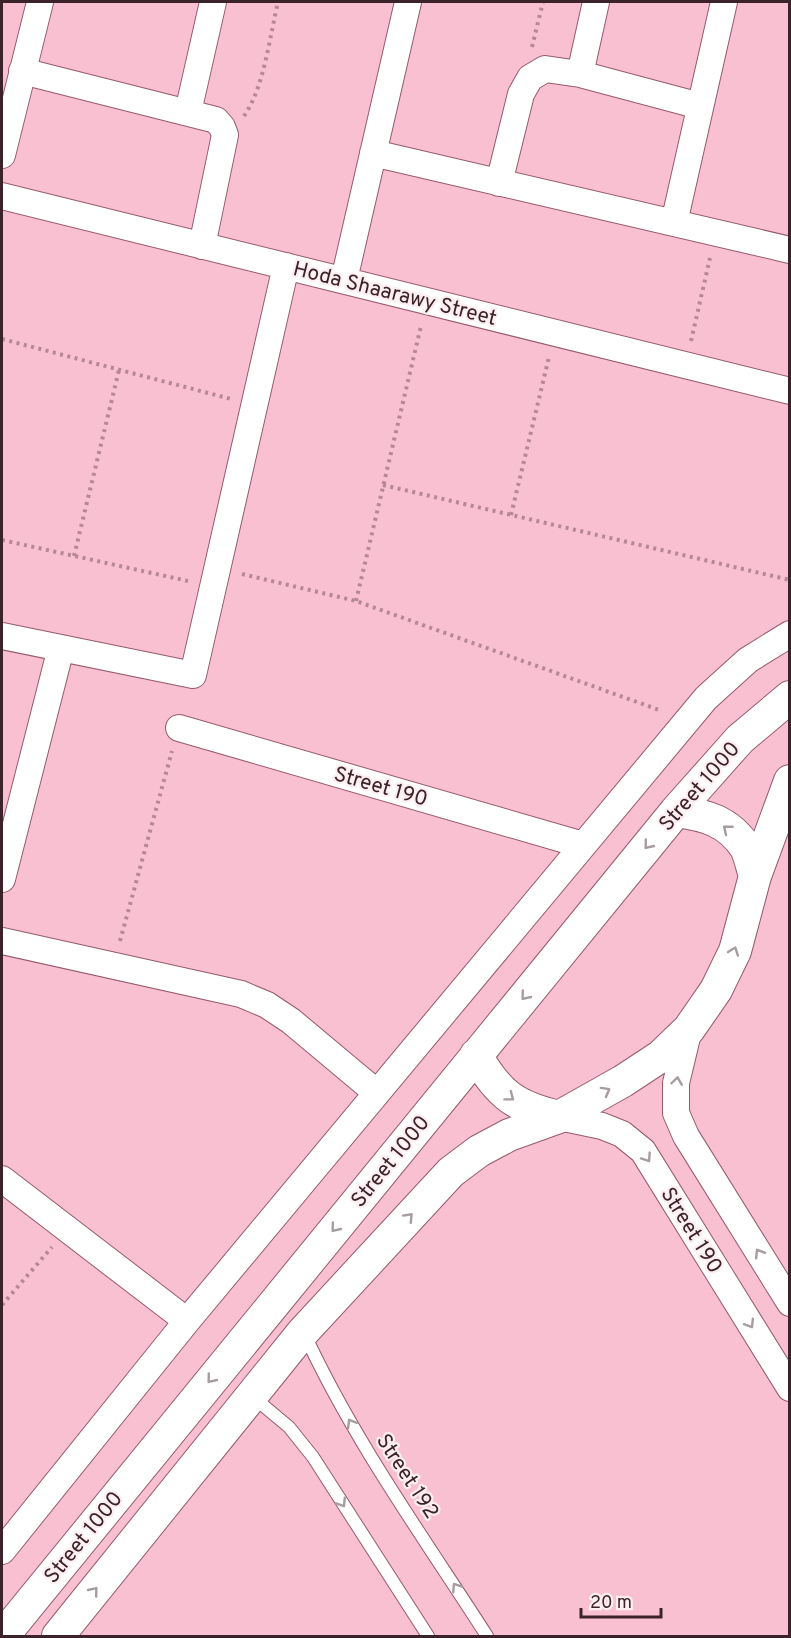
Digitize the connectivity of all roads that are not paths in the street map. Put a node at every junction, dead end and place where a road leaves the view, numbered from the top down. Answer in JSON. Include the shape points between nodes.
{"nodes":[{"id":1,"x":40,"y":2,"type":"edge"},
{"id":2,"x":213,"y":2,"type":"edge"},
{"id":3,"x":408,"y":2,"type":"edge"},
{"id":4,"x":596,"y":2,"type":"edge"},
{"id":5,"x":724,"y":2,"type":"edge"},
{"id":6,"x":22,"y":71,"type":"junction"},
{"id":7,"x":580,"y":74,"type":"junction"},
{"id":8,"x":700,"y":106,"type":"junction"},
{"id":9,"x":188,"y":112,"type":"junction"},
{"id":10,"x":373,"y":153,"type":"junction"},
{"id":11,"x":2,"y":155,"type":"edge"},
{"id":12,"x":499,"y":183,"type":"junction"},
{"id":13,"x":2,"y":196,"type":"edge"},
{"id":14,"x":674,"y":223,"type":"junction"},
{"id":15,"x":202,"y":246,"type":"junction"},
{"id":16,"x":789,"y":250,"type":"edge"},
{"id":17,"x":286,"y":266,"type":"junction"},
{"id":18,"x":344,"y":280,"type":"junction"},
{"id":19,"x":789,"y":391,"type":"edge"},
{"id":20,"x":789,"y":634,"type":"edge"},
{"id":21,"x":2,"y":636,"type":"edge"},
{"id":22,"x":61,"y":648,"type":"junction"},
{"id":23,"x":789,"y":697,"type":"edge"},
{"id":24,"x":179,"y":728,"type":"road end"},
{"id":25,"x":789,"y":781,"type":"edge"},
{"id":26,"x":676,"y":811,"type":"junction"},
{"id":27,"x":583,"y":845,"type":"junction"},
{"id":28,"x":755,"y":876,"type":"junction"},
{"id":29,"x":2,"y":879,"type":"edge"},
{"id":30,"x":2,"y":941,"type":"edge"},
{"id":31,"x":689,"y":1029,"type":"junction"},
{"id":32,"x":476,"y":1055,"type":"junction"},
{"id":33,"x":376,"y":1093,"type":"junction"},
{"id":34,"x":559,"y":1116,"type":"junction"},
{"id":35,"x":2,"y":1179,"type":"edge"},
{"id":36,"x":789,"y":1303,"type":"edge"},
{"id":37,"x":187,"y":1321,"type":"junction"},
{"id":38,"x":303,"y":1332,"type":"junction"},
{"id":39,"x":789,"y":1388,"type":"edge"},
{"id":40,"x":251,"y":1395,"type":"junction"},
{"id":41,"x":2,"y":1551,"type":"edge"},
{"id":42,"x":3,"y":1636,"type":"edge"},
{"id":43,"x":58,"y":1636,"type":"edge"},
{"id":44,"x":428,"y":1636,"type":"edge"},
{"id":45,"x":487,"y":1636,"type":"edge"}],
"edges":[{"from":1,"to":6,"type":"street"},
{"from":2,"to":9,"type":"street"},
{"from":3,"to":10,"type":"street"},
{"from":4,"to":7,"type":"street"},
{"from":5,"to":8,"type":"street"},
{"from":6,"to":9,"type":"street"},
{"from":6,"to":11,"type":"street"},
{"from":7,"to":8,"type":"street"},
{"from":7,"to":12,"type":"street","via":[[545,69],[530,78],[521,94]]},
{"from":8,"to":14,"type":"street"},
{"from":9,"to":15,"type":"street","via":[[216,120],[225,135]]},
{"from":10,"to":12,"type":"street"},
{"from":10,"to":18,"type":"street"},
{"from":12,"to":14,"type":"street"},
{"from":13,"to":15,"type":"street","name":"Hoda Shaarawy Street"},
{"from":14,"to":16,"type":"street"},
{"from":15,"to":17,"type":"street","name":"Hoda Shaarawy Street"},
{"from":17,"to":18,"type":"street","name":"Hoda Shaarawy Street"},
{"from":17,"to":22,"type":"street","via":[[193,675]]},
{"from":18,"to":19,"type":"street","name":"Hoda Shaarawy Street"},
{"from":20,"to":27,"type":"street","via":[[726,678]]},
{"from":21,"to":22,"type":"street"},
{"from":22,"to":29,"type":"street"},
{"from":23,"to":26,"type":"street","name":"Street 1000","via":[[740,739]]},
{"from":24,"to":27,"type":"street","name":"Street 190"},
{"from":25,"to":28,"type":"street","name":"Street 1000"},
{"from":28,"to":26,"type":"street","one_way":true,"via":[[746,849],[728,828],[703,815]]},
{"from":26,"to":32,"type":"street","name":"Street 1000","one_way":true},
{"from":27,"to":33,"type":"street"},
{"from":31,"to":28,"type":"street","name":"Street 1000","one_way":true,"via":[[716,990],[735,951]]},
{"from":30,"to":33,"type":"street","via":[[241,994],[267,1005],[291,1022]]},
{"from":34,"to":31,"type":"street","name":"Street 1000","one_way":true,"via":[[623,1082],[661,1056]]},
{"from":36,"to":31,"type":"street","one_way":true,"via":[[686,1136],[676,1113],[676,1083]]},
{"from":32,"to":34,"type":"street","one_way":true,"via":[[490,1079],[509,1098],[533,1111]]},
{"from":32,"to":42,"type":"street","name":"Street 1000","one_way":true},
{"from":33,"to":37,"type":"street"},
{"from":38,"to":34,"type":"street","name":"Street 1000","one_way":true,"via":[[451,1172],[478,1151]]},
{"from":34,"to":39,"type":"street","name":"Street 190","one_way":true,"via":[[622,1134],[643,1151]]},
{"from":35,"to":37,"type":"street"},
{"from":37,"to":41,"type":"street"},
{"from":38,"to":40,"type":"street","name":"Street 1000"},
{"from":45,"to":38,"type":"lane","name":"Street 192","one_way":true,"via":[[350,1421]]},
{"from":43,"to":40,"type":"street","name":"Street 1000","one_way":true},
{"from":40,"to":44,"type":"lane","one_way":true,"via":[[289,1427],[313,1457]]}]}
